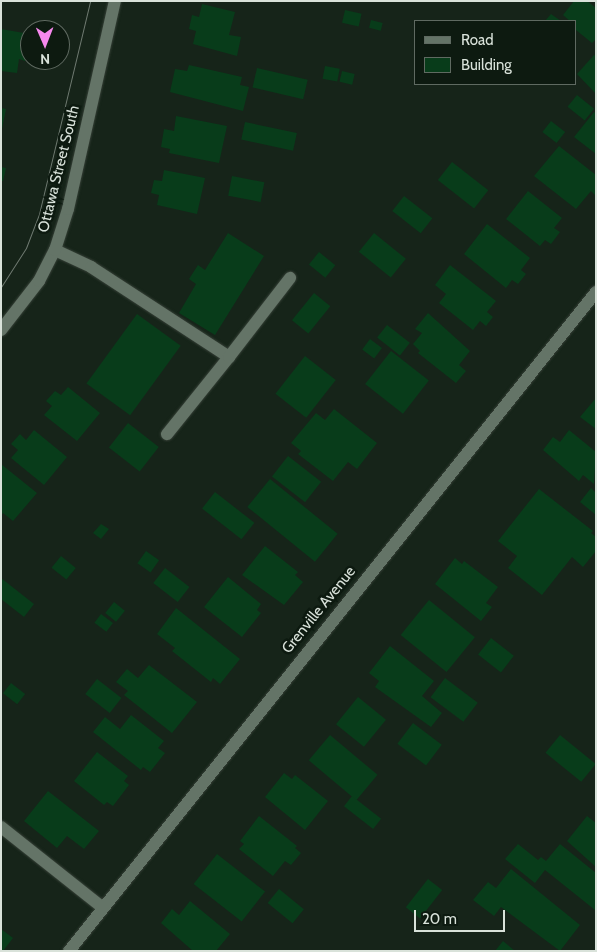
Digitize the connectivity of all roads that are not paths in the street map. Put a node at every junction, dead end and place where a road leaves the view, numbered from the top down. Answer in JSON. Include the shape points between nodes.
{"nodes":[{"id":1,"x":115,"y":1,"type":"edge"},
{"id":2,"x":55,"y":250,"type":"junction"},
{"id":3,"x":290,"y":278,"type":"dead end"},
{"id":4,"x":596,"y":292,"type":"edge"},
{"id":5,"x":1,"y":330,"type":"edge"},
{"id":6,"x":229,"y":357,"type":"junction"},
{"id":7,"x":167,"y":434,"type":"dead end"},
{"id":8,"x":1,"y":827,"type":"edge"},
{"id":9,"x":102,"y":907,"type":"junction"},
{"id":10,"x":69,"y":951,"type":"edge"}],
"edges":[{"from":1,"to":2,"type":"street","name":"Ottawa Street South","via":[[68,209]]},
{"from":2,"to":5,"type":"street","name":"Ottawa Street South","via":[[39,281]]},
{"from":2,"to":6,"type":"street","via":[[91,267]]},
{"from":3,"to":6,"type":"street"},
{"from":4,"to":9,"type":"street","name":"Grenville Avenue"},
{"from":6,"to":7,"type":"street"},
{"from":8,"to":9,"type":"street"},
{"from":9,"to":10,"type":"street","name":"Grenville Avenue"}]}
